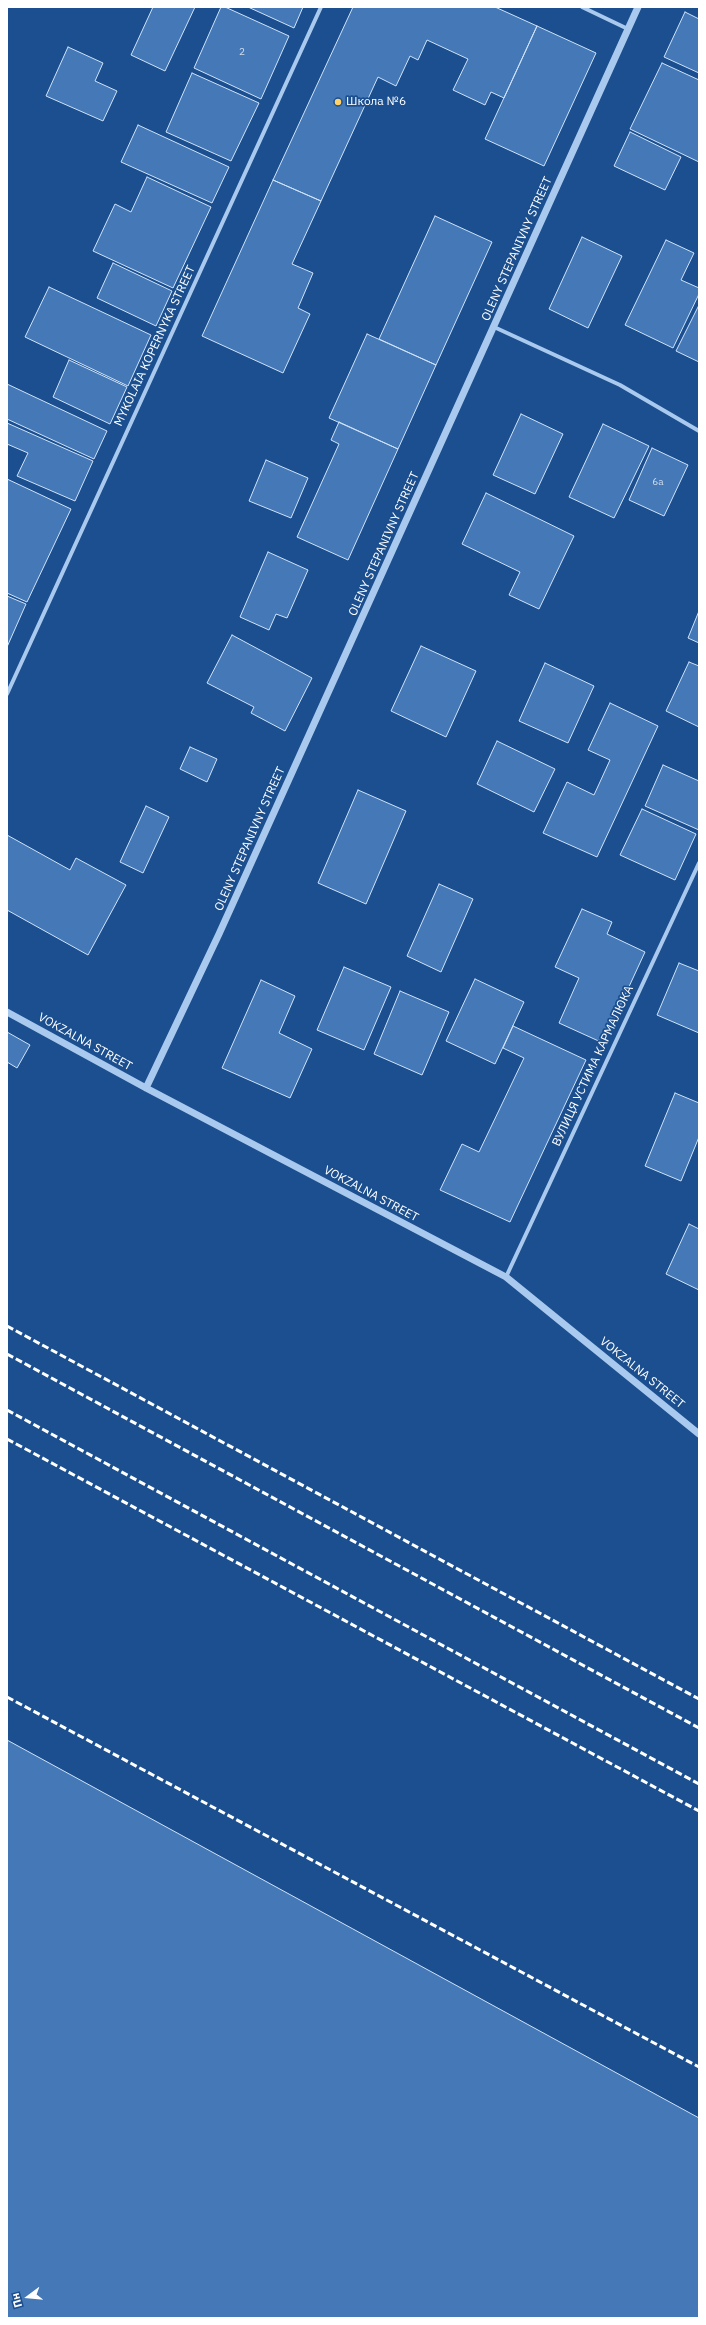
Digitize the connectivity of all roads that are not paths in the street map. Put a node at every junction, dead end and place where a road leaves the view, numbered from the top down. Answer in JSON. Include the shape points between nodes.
{"nodes":[{"id":1,"x":321,"y":7,"type":"edge"},
{"id":2,"x":582,"y":7,"type":"edge"},
{"id":3,"x":638,"y":7,"type":"edge"},
{"id":4,"x":628,"y":29,"type":"junction"},
{"id":5,"x":494,"y":327,"type":"junction"},
{"id":6,"x":699,"y":431,"type":"edge"},
{"id":7,"x":7,"y":694,"type":"edge"},
{"id":8,"x":699,"y":863,"type":"edge"},
{"id":9,"x":7,"y":1012,"type":"edge"},
{"id":10,"x":146,"y":1088,"type":"junction"},
{"id":11,"x":506,"y":1277,"type":"junction"},
{"id":12,"x":699,"y":1434,"type":"edge"}],
"edges":[{"from":1,"to":7,"type":"street","name":"MYKOLAIA KOPERNYKA STREET"},
{"from":2,"to":4,"type":"street"},
{"from":3,"to":4,"type":"street","name":"OLENY STEPANIVNY STREET"},
{"from":4,"to":5,"type":"street","name":"OLENY STEPANIVNY STREET"},
{"from":5,"to":6,"type":"street","via":[[620,386]]},
{"from":5,"to":10,"type":"street","name":"OLENY STEPANIVNY STREET","via":[[219,934]]},
{"from":8,"to":11,"type":"street","name":"ВУЛИЦЯ УСТИМА КАРМАЛЮКА"},
{"from":9,"to":10,"type":"street","name":"VOKZALNA STREET"},
{"from":10,"to":11,"type":"street","name":"VOKZALNA STREET"},
{"from":11,"to":12,"type":"street","name":"VOKZALNA STREET"}]}
